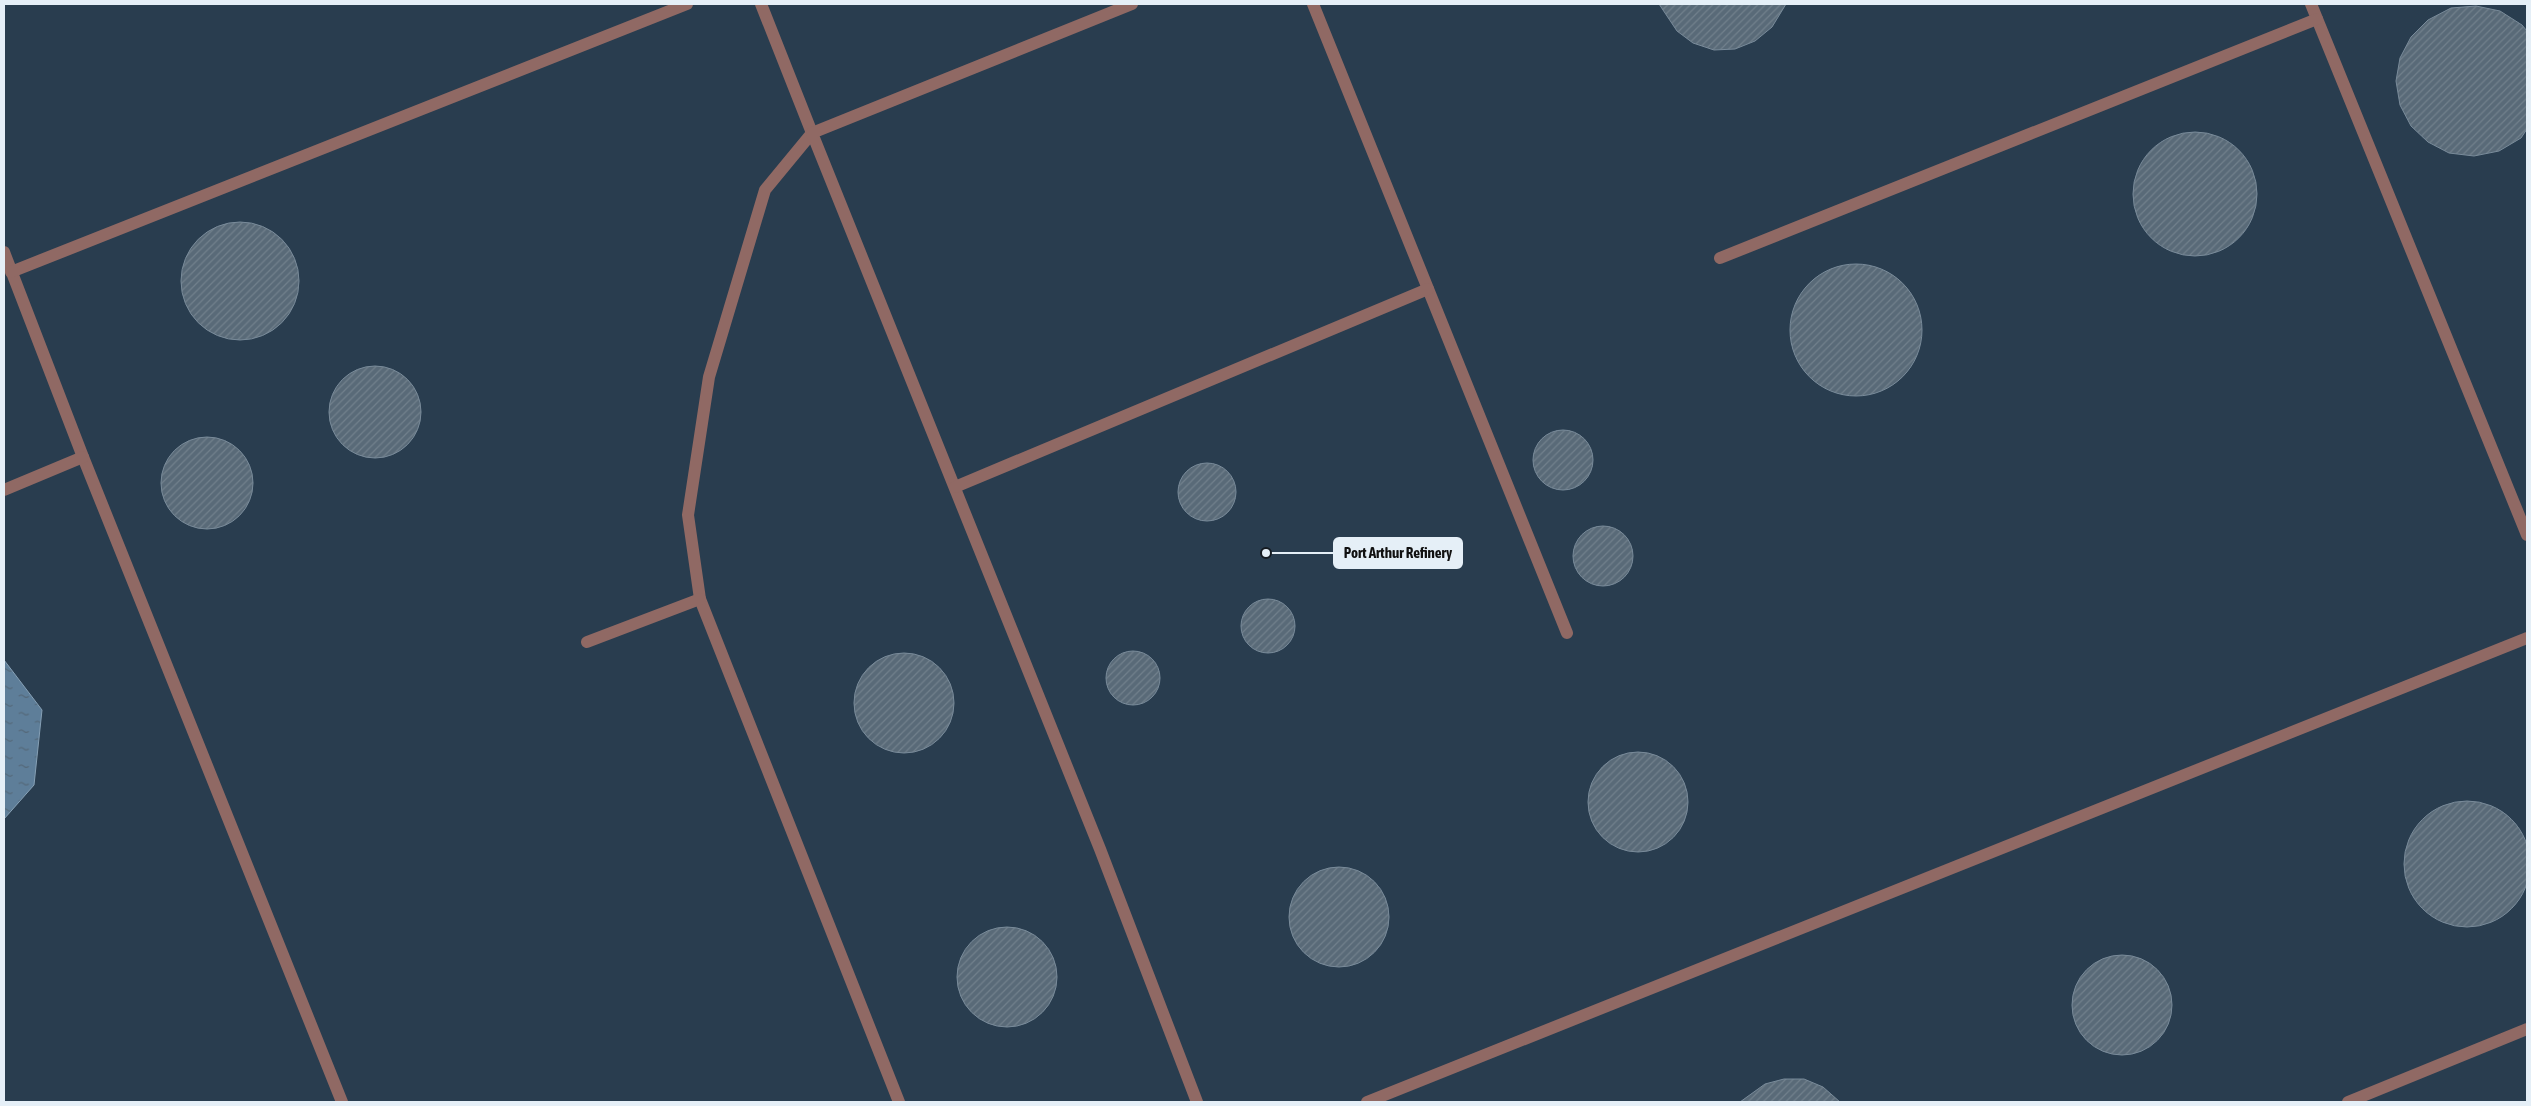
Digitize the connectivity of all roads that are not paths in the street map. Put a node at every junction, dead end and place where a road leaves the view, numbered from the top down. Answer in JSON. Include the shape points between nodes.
{"nodes":[{"id":1,"x":687,"y":4,"type":"edge"},
{"id":2,"x":761,"y":4,"type":"edge"},
{"id":3,"x":1132,"y":4,"type":"edge"},
{"id":4,"x":1313,"y":4,"type":"edge"},
{"id":5,"x":2311,"y":4,"type":"edge"},
{"id":6,"x":2317,"y":19,"type":"junction"},
{"id":7,"x":812,"y":133,"type":"junction"},
{"id":8,"x":4,"y":252,"type":"edge"},
{"id":9,"x":1720,"y":258,"type":"dead end"},
{"id":10,"x":11,"y":272,"type":"junction"},
{"id":11,"x":1428,"y":289,"type":"junction"},
{"id":12,"x":83,"y":457,"type":"junction"},
{"id":13,"x":954,"y":487,"type":"junction"},
{"id":14,"x":4,"y":490,"type":"edge"},
{"id":15,"x":2527,"y":536,"type":"edge"},
{"id":16,"x":700,"y":600,"type":"junction"},
{"id":17,"x":1567,"y":633,"type":"dead end"},
{"id":18,"x":2527,"y":638,"type":"edge"},
{"id":19,"x":587,"y":642,"type":"dead end"},
{"id":20,"x":2527,"y":1029,"type":"edge"},
{"id":21,"x":342,"y":1102,"type":"edge"},
{"id":22,"x":899,"y":1102,"type":"edge"},
{"id":23,"x":1197,"y":1102,"type":"edge"},
{"id":24,"x":1367,"y":1102,"type":"edge"},
{"id":25,"x":2348,"y":1102,"type":"edge"}],
"edges":[{"from":1,"to":10,"type":"lane"},
{"from":2,"to":7,"type":"lane"},
{"from":3,"to":7,"type":"lane"},
{"from":4,"to":11,"type":"lane"},
{"from":5,"to":6,"type":"lane"},
{"from":6,"to":9,"type":"lane"},
{"from":6,"to":15,"type":"lane"},
{"from":7,"to":13,"type":"lane"},
{"from":7,"to":16,"type":"lane","via":[[765,190],[709,377],[688,515]]},
{"from":8,"to":10,"type":"lane"},
{"from":10,"to":12,"type":"lane"},
{"from":11,"to":13,"type":"lane"},
{"from":11,"to":17,"type":"lane"},
{"from":12,"to":14,"type":"lane"},
{"from":12,"to":21,"type":"lane"},
{"from":13,"to":23,"type":"lane","via":[[1100,849]]},
{"from":16,"to":19,"type":"lane"},
{"from":16,"to":22,"type":"lane"},
{"from":18,"to":24,"type":"lane"},
{"from":20,"to":25,"type":"lane"}]}
